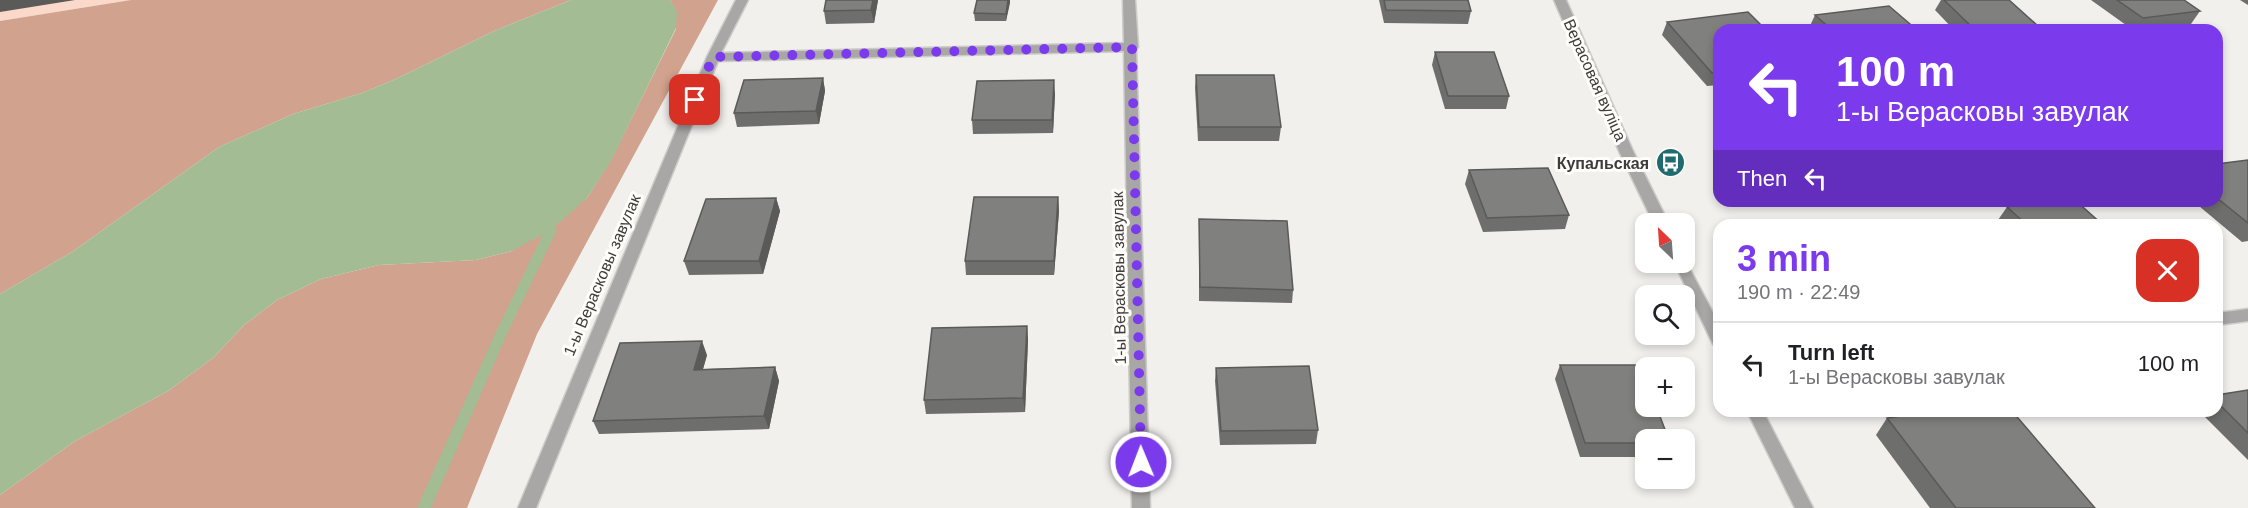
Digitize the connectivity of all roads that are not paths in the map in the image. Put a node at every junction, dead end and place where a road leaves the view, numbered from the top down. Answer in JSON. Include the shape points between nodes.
{"nodes":[{"id":1,"x":742,"y":0,"type":"edge"},
{"id":2,"x":1130,"y":0,"type":"edge"},
{"id":3,"x":1560,"y":0,"type":"edge"},
{"id":4,"x":1132,"y":47,"type":"junction"},
{"id":5,"x":713,"y":57,"type":"junction"},
{"id":6,"x":1657,"y":213,"type":"edge"},
{"id":7,"x":1686,"y":273,"type":"edge"},
{"id":8,"x":2248,"y":315,"type":"edge"},
{"id":9,"x":2223,"y":318,"type":"edge"},
{"id":10,"x":1713,"y":328,"type":"edge"},
{"id":11,"x":1758,"y":417,"type":"edge"},
{"id":12,"x":527,"y":508,"type":"edge"},
{"id":13,"x":1142,"y":508,"type":"edge"},
{"id":14,"x":1804,"y":508,"type":"edge"}],
"edges":[{"from":1,"to":5,"type":"street","name":"1-ы Верасковы завулак"},
{"from":2,"to":4,"type":"street","name":"1-ы Верасковы завулак"},
{"from":3,"to":6,"type":"street","name":"Верасовая вуліца"},
{"from":4,"to":5,"type":"street"},
{"from":4,"to":13,"type":"street","name":"1-ы Верасковы завулак"},
{"from":5,"to":12,"type":"street","name":"1-ы Верасковы завулак"},
{"from":7,"to":10,"type":"street"},
{"from":8,"to":9,"type":"street"},
{"from":11,"to":14,"type":"street"}]}
